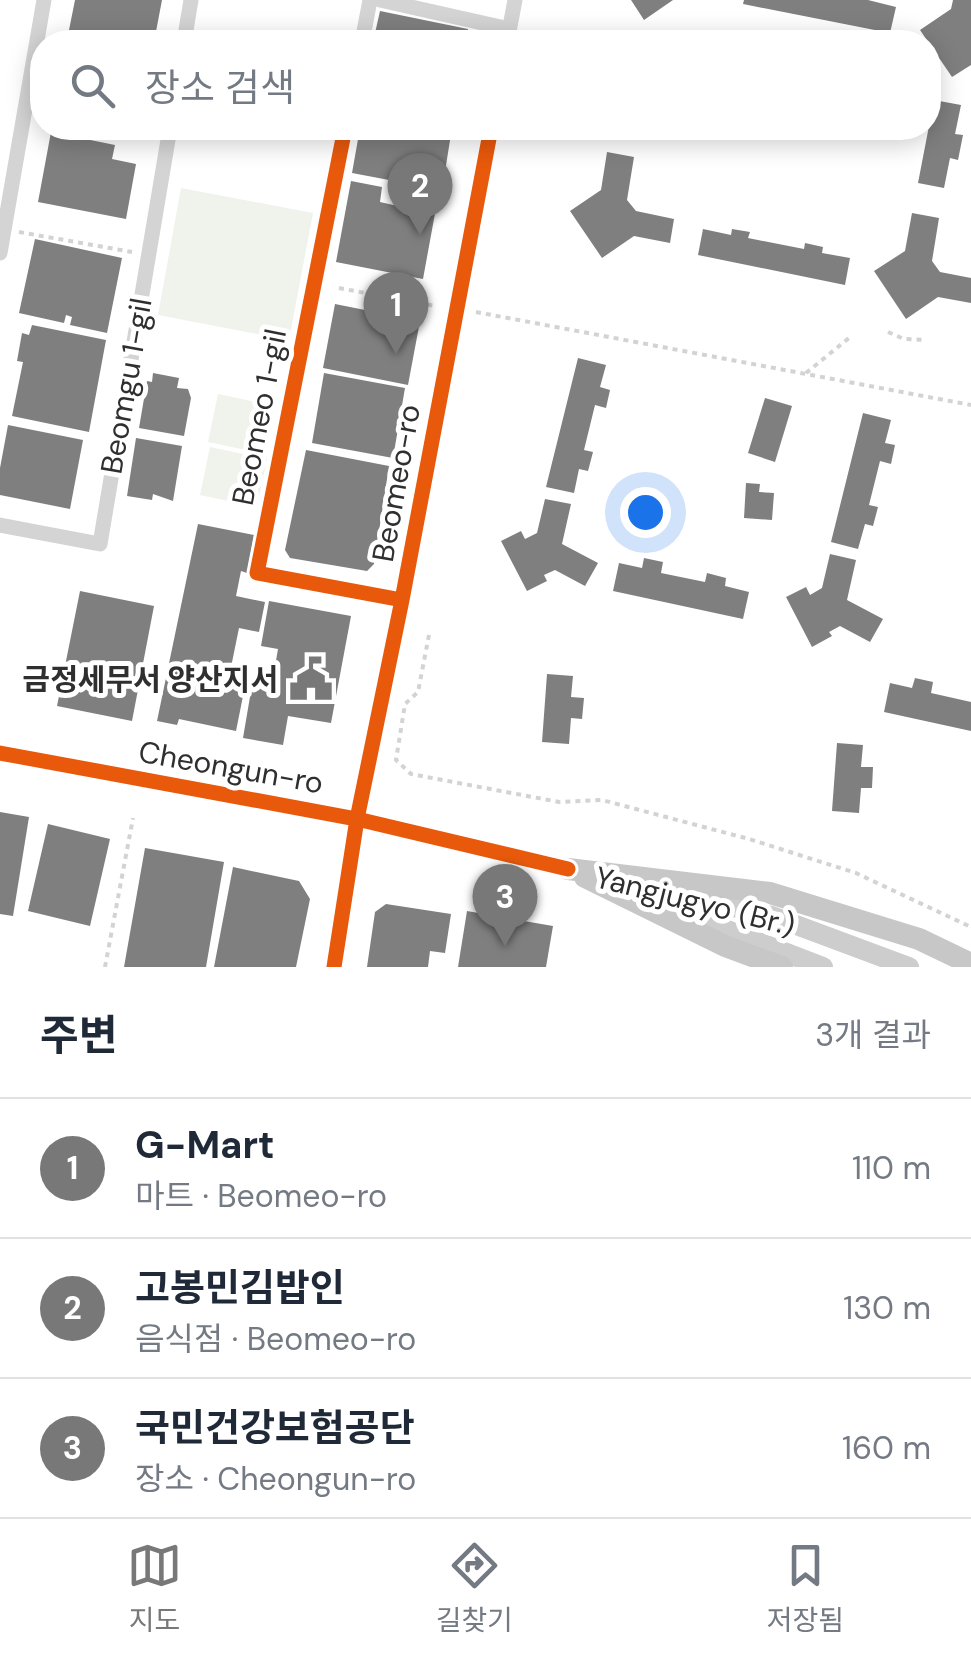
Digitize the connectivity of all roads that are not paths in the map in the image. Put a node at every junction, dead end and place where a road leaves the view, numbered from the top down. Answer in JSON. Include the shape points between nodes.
{"nodes":[{"id":1,"x":44,"y":0,"type":"edge"},
{"id":2,"x":191,"y":0,"type":"edge"},
{"id":3,"x":370,"y":0,"type":"edge"},
{"id":4,"x":380,"y":0,"type":"edge"},
{"id":5,"x":515,"y":0,"type":"edge"},
{"id":6,"x":39,"y":30,"type":"edge"},
{"id":7,"x":186,"y":30,"type":"edge"},
{"id":8,"x":364,"y":30,"type":"edge"},
{"id":9,"x":487,"y":30,"type":"edge"},
{"id":10,"x":509,"y":30,"type":"edge"},
{"id":11,"x":30,"y":80,"type":"edge"},
{"id":12,"x":168,"y":140,"type":"edge"},
{"id":13,"x":343,"y":140,"type":"edge"},
{"id":14,"x":489,"y":140,"type":"edge"},
{"id":15,"x":0,"y":254,"type":"edge"},
{"id":16,"x":0,"y":525,"type":"edge"},
{"id":17,"x":402,"y":600,"type":"junction"},
{"id":18,"x":0,"y":753,"type":"edge"},
{"id":19,"x":358,"y":818,"type":"junction"},
{"id":20,"x":568,"y":869,"type":"junction"},
{"id":21,"x":971,"y":964,"type":"edge"},
{"id":22,"x":334,"y":967,"type":"edge"},
{"id":23,"x":782,"y":967,"type":"edge"},
{"id":24,"x":823,"y":967,"type":"edge"},
{"id":25,"x":909,"y":967,"type":"edge"}],
"edges":[{"from":1,"to":6,"type":"street"},
{"from":2,"to":7,"type":"street"},
{"from":3,"to":8,"type":"street"},
{"from":4,"to":9,"type":"street"},
{"from":5,"to":10,"type":"street"},
{"from":11,"to":15,"type":"street"},
{"from":12,"to":16,"type":"street","name":"Beomgu 1-gil","via":[[100,544]]},
{"from":13,"to":17,"type":"street","name":"Beomeo 1-gil","via":[[257,573]]},
{"from":14,"to":17,"type":"street","name":"Beomeo-ro"},
{"from":17,"to":19,"type":"street","name":"Beomeo-ro"},
{"from":18,"to":19,"type":"street","name":"Cheongun-ro"},
{"from":19,"to":20,"type":"street","name":"Cheongun-ro"},
{"from":19,"to":22,"type":"street","name":"Beomeo-ro"},
{"from":20,"to":21,"type":"main road","via":[[770,893],[920,939]]},
{"from":20,"to":23,"type":"main road"},
{"from":20,"to":24,"type":"main road","name":"Yangjugyo (Br.)"},
{"from":20,"to":25,"type":"main road","name":"Yangjugyo (Br.)","via":[[772,916]]}]}
